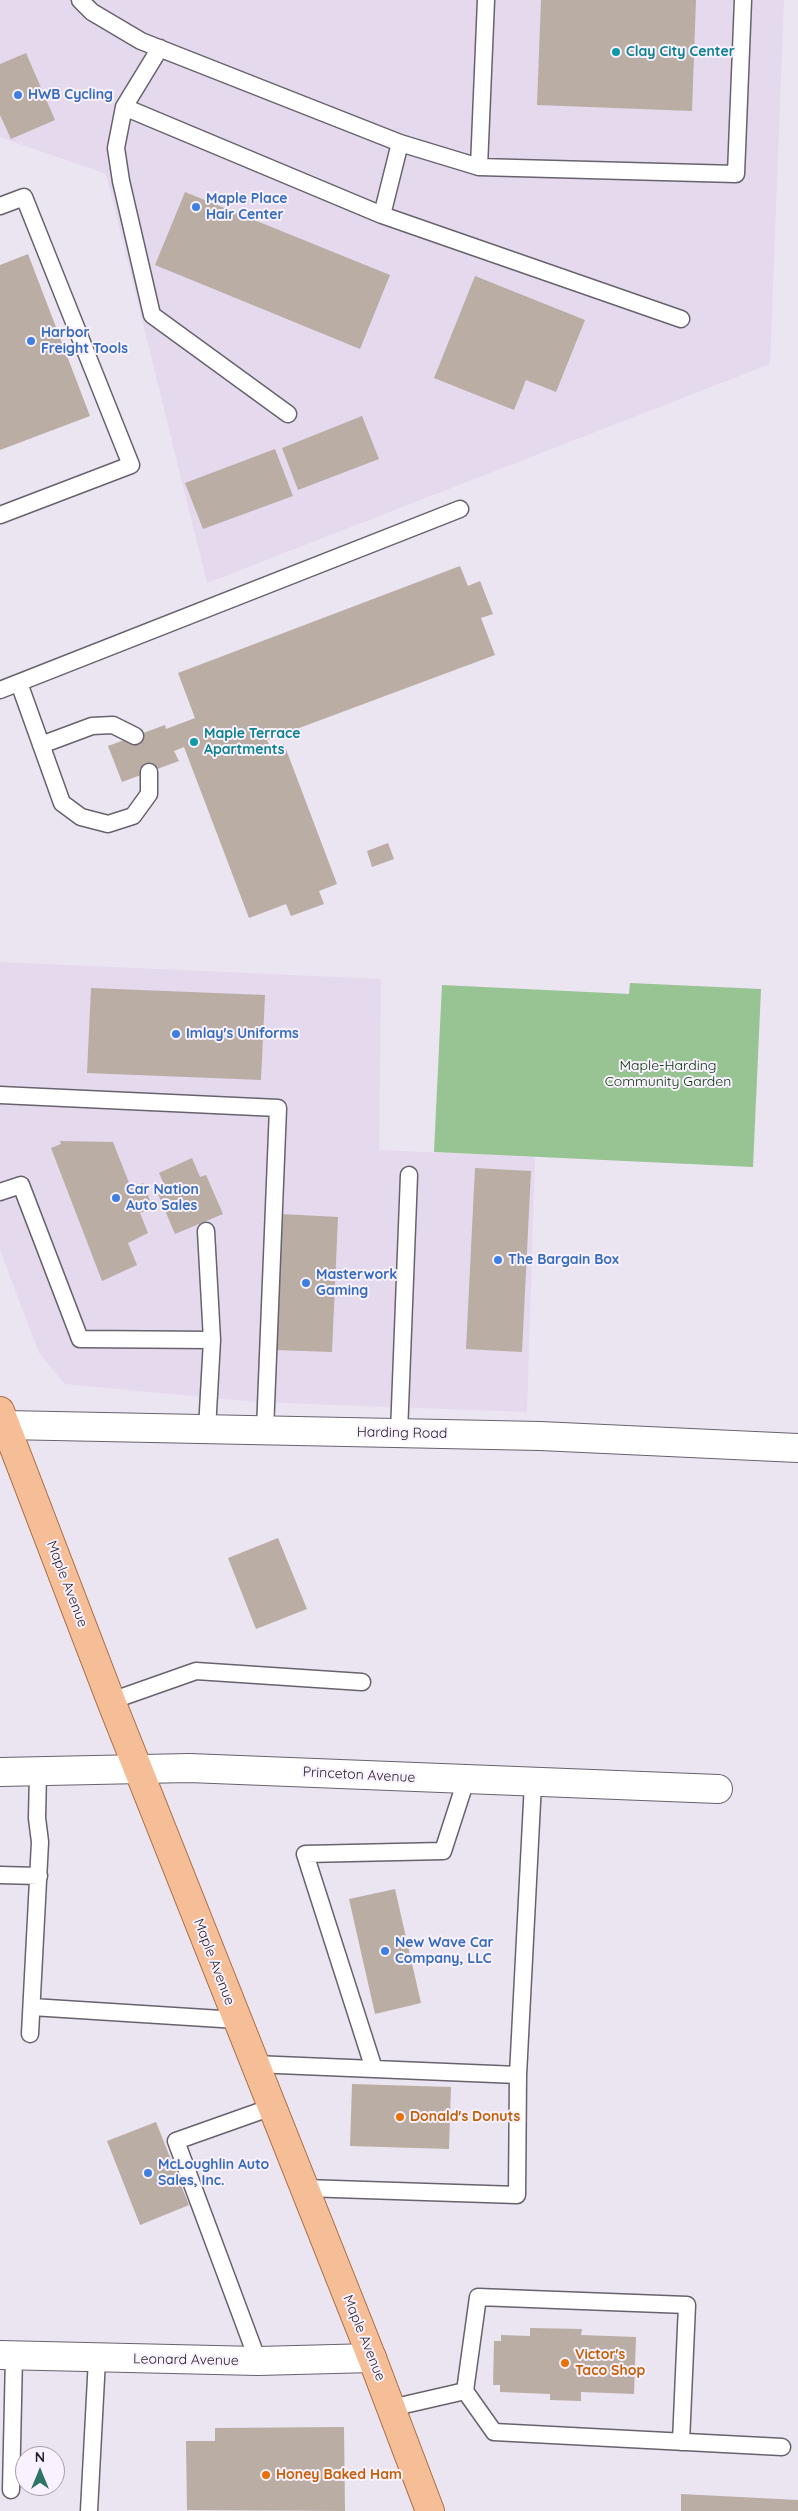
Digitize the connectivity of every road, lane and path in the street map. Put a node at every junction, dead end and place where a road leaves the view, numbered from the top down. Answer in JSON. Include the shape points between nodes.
{"nodes":[{"id":1,"x":80,"y":0,"type":"edge"},
{"id":2,"x":486,"y":0,"type":"edge"},
{"id":3,"x":743,"y":0,"type":"edge"},
{"id":4,"x":160,"y":48,"type":"junction"},
{"id":5,"x":124,"y":107,"type":"junction"},
{"id":6,"x":400,"y":143,"type":"junction"},
{"id":7,"x":479,"y":167,"type":"junction"},
{"id":8,"x":0,"y":206,"type":"edge"},
{"id":9,"x":382,"y":215,"type":"junction"},
{"id":10,"x":681,"y":319,"type":"dead end"},
{"id":11,"x":288,"y":414,"type":"dead end"},
{"id":12,"x":460,"y":509,"type":"dead end"},
{"id":13,"x":0,"y":515,"type":"edge"},
{"id":14,"x":19,"y":683,"type":"junction"},
{"id":15,"x":0,"y":690,"type":"edge"},
{"id":16,"x":135,"y":736,"type":"dead end"},
{"id":17,"x":41,"y":745,"type":"junction"},
{"id":18,"x":149,"y":772,"type":"dead end"},
{"id":19,"x":0,"y":1094,"type":"edge"},
{"id":20,"x":409,"y":1174,"type":"dead end"},
{"id":21,"x":0,"y":1192,"type":"edge"},
{"id":22,"x":206,"y":1231,"type":"dead end"},
{"id":23,"x":212,"y":1340,"type":"junction"},
{"id":24,"x":2,"y":1420,"type":"edge"},
{"id":25,"x":207,"y":1429,"type":"junction"},
{"id":26,"x":265,"y":1430,"type":"junction"},
{"id":27,"x":399,"y":1433,"type":"junction"},
{"id":28,"x":798,"y":1448,"type":"edge"},
{"id":29,"x":362,"y":1682,"type":"dead end"},
{"id":30,"x":111,"y":1700,"type":"junction"},
{"id":31,"x":139,"y":1769,"type":"junction"},
{"id":32,"x":0,"y":1772,"type":"edge"},
{"id":33,"x":38,"y":1772,"type":"junction"},
{"id":34,"x":466,"y":1780,"type":"junction"},
{"id":35,"x":533,"y":1783,"type":"junction"},
{"id":36,"x":718,"y":1789,"type":"dead end"},
{"id":37,"x":0,"y":1875,"type":"edge"},
{"id":38,"x":39,"y":1876,"type":"junction"},
{"id":39,"x":32,"y":2007,"type":"junction"},
{"id":40,"x":237,"y":2020,"type":"junction"},
{"id":41,"x":30,"y":2034,"type":"dead end"},
{"id":42,"x":254,"y":2064,"type":"junction"},
{"id":43,"x":374,"y":2069,"type":"junction"},
{"id":44,"x":518,"y":2075,"type":"junction"},
{"id":45,"x":272,"y":2107,"type":"junction"},
{"id":46,"x":304,"y":2188,"type":"junction"},
{"id":47,"x":7,"y":2356,"type":"edge"},
{"id":48,"x":372,"y":2358,"type":"junction"},
{"id":49,"x":97,"y":2359,"type":"junction"},
{"id":50,"x":258,"y":2361,"type":"junction"},
{"id":51,"x":465,"y":2391,"type":"junction"},
{"id":52,"x":391,"y":2408,"type":"junction"},
{"id":53,"x":682,"y":2442,"type":"junction"},
{"id":54,"x":782,"y":2447,"type":"dead end"},
{"id":55,"x":11,"y":2490,"type":"dead end"},
{"id":56,"x":89,"y":2511,"type":"edge"},
{"id":57,"x":430,"y":2511,"type":"edge"}],
"edges":[{"from":1,"to":4,"type":"lane","via":[[92,12],[141,41]]},
{"from":2,"to":7,"type":"lane"},
{"from":3,"to":7,"type":"lane","via":[[736,174]]},
{"from":4,"to":5,"type":"lane"},
{"from":4,"to":6,"type":"lane"},
{"from":5,"to":9,"type":"lane"},
{"from":5,"to":11,"type":"lane","via":[[116,148],[152,315]]},
{"from":6,"to":7,"type":"lane"},
{"from":6,"to":9,"type":"lane"},
{"from":8,"to":13,"type":"lane","via":[[24,197],[131,465]]},
{"from":9,"to":10,"type":"lane"},
{"from":12,"to":14,"type":"lane"},
{"from":14,"to":15,"type":"lane"},
{"from":14,"to":17,"type":"lane"},
{"from":16,"to":17,"type":"lane","via":[[112,725],[92,726]]},
{"from":17,"to":18,"type":"lane","via":[[62,803],[81,817],[108,824],[132,816],[149,794]]},
{"from":19,"to":26,"type":"lane","via":[[278,1108]]},
{"from":20,"to":27,"type":"lane"},
{"from":21,"to":23,"type":"lane","via":[[21,1185],[80,1339]]},
{"from":22,"to":23,"type":"lane"},
{"from":23,"to":25,"type":"lane"},
{"from":24,"to":25,"type":"street","name":"Harding Road"},
{"from":24,"to":30,"type":"main road","name":"Maple Avenue"},
{"from":25,"to":26,"type":"street","name":"Harding Road"},
{"from":26,"to":27,"type":"street","name":"Harding Road"},
{"from":27,"to":28,"type":"street","name":"Harding Road"},
{"from":29,"to":30,"type":"lane","via":[[196,1671]]},
{"from":30,"to":31,"type":"main road","name":"Maple Avenue"},
{"from":31,"to":33,"type":"street","name":"Princeton Avenue"},
{"from":31,"to":34,"type":"street","name":"Princeton Avenue","via":[[203,1768]]},
{"from":31,"to":40,"type":"main road","name":"Maple Avenue"},
{"from":32,"to":33,"type":"street","name":"Princeton Avenue"},
{"from":33,"to":38,"type":"lane"},
{"from":34,"to":35,"type":"street","name":"Princeton Avenue"},
{"from":34,"to":43,"type":"lane","via":[[443,1851],[305,1854]]},
{"from":35,"to":36,"type":"street","name":"Princeton Avenue"},
{"from":35,"to":44,"type":"lane"},
{"from":37,"to":38,"type":"lane"},
{"from":38,"to":39,"type":"lane"},
{"from":39,"to":40,"type":"lane"},
{"from":39,"to":41,"type":"lane"},
{"from":40,"to":42,"type":"main road","name":"Maple Avenue"},
{"from":42,"to":43,"type":"lane"},
{"from":42,"to":45,"type":"main road","name":"Maple Avenue"},
{"from":43,"to":44,"type":"lane"},
{"from":44,"to":46,"type":"lane","via":[[517,2194]]},
{"from":45,"to":46,"type":"main road","name":"Maple Avenue"},
{"from":45,"to":50,"type":"lane","via":[[176,2141]]},
{"from":46,"to":48,"type":"main road","name":"Maple Avenue"},
{"from":47,"to":49,"type":"street","name":"Leonard Avenue"},
{"from":47,"to":55,"type":"lane"},
{"from":48,"to":50,"type":"street","name":"Leonard Avenue"},
{"from":48,"to":52,"type":"main road","name":"Maple Avenue"},
{"from":49,"to":50,"type":"street","name":"Leonard Avenue"},
{"from":49,"to":56,"type":"lane"},
{"from":51,"to":52,"type":"lane"},
{"from":51,"to":53,"type":"lane","via":[[494,2432]]},
{"from":51,"to":53,"type":"lane","via":[[478,2297],[687,2304]]},
{"from":52,"to":57,"type":"main road","name":"Maple Avenue"},
{"from":53,"to":54,"type":"lane"}]}
